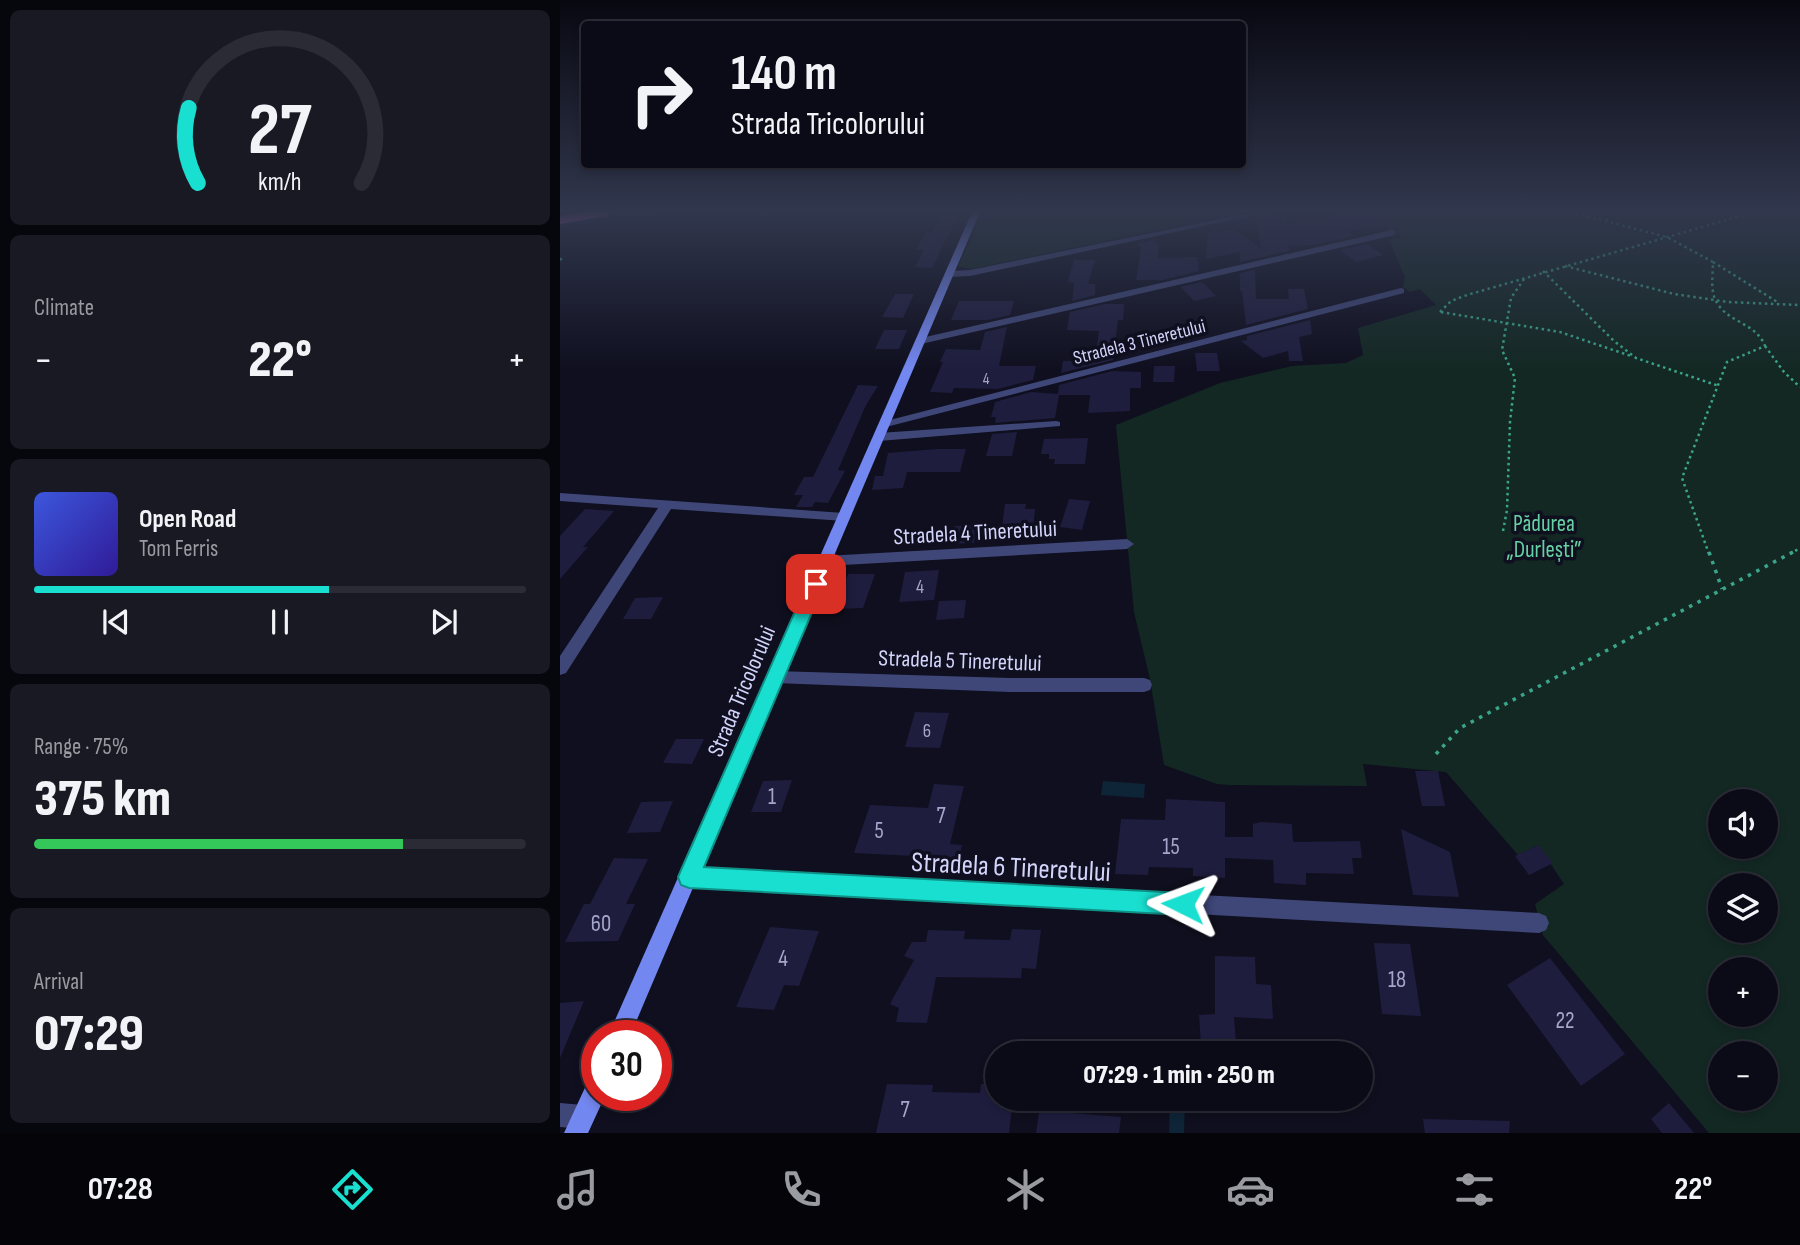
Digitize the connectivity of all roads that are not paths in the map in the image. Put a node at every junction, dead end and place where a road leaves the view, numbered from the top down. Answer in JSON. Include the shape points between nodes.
{"nodes":[{"id":1,"x":953,"y":265,"type":"edge"},
{"id":2,"x":1009,"y":265,"type":"edge"},
{"id":3,"x":1253,"y":265,"type":"edge"},
{"id":4,"x":949,"y":275,"type":"junction"},
{"id":5,"x":1401,"y":291,"type":"dead end"},
{"id":6,"x":921,"y":341,"type":"junction"},
{"id":7,"x":1056,"y":424,"type":"dead end"},
{"id":8,"x":883,"y":430,"type":"junction"},
{"id":9,"x":560,"y":497,"type":"edge"},
{"id":10,"x":667,"y":505,"type":"junction"},
{"id":11,"x":844,"y":517,"type":"junction"},
{"id":12,"x":1127,"y":544,"type":"dead end"},
{"id":13,"x":825,"y":561,"type":"junction"},
{"id":14,"x":560,"y":669,"type":"edge"},
{"id":15,"x":775,"y":677,"type":"junction"},
{"id":16,"x":1144,"y":685,"type":"dead end"},
{"id":17,"x":689,"y":877,"type":"junction"},
{"id":18,"x":1539,"y":923,"type":"dead end"},
{"id":19,"x":626,"y":1020,"type":"edge"}],
"edges":[{"from":1,"to":4,"type":"street","name":"Strada Tricolorului"},
{"from":2,"to":4,"type":"street"},
{"from":3,"to":6,"type":"street"},
{"from":4,"to":6,"type":"street","name":"Strada Tricolorului"},
{"from":5,"to":8,"type":"street","name":"Stradela 3 Tineretului"},
{"from":6,"to":8,"type":"street","name":"Strada Tricolorului"},
{"from":7,"to":8,"type":"street"},
{"from":8,"to":11,"type":"street","name":"Strada Tricolorului"},
{"from":9,"to":10,"type":"street"},
{"from":10,"to":11,"type":"street"},
{"from":10,"to":14,"type":"street"},
{"from":11,"to":13,"type":"street","name":"Strada Tricolorului"},
{"from":12,"to":13,"type":"street","name":"Stradela 4 Tineretului"},
{"from":13,"to":15,"type":"street","name":"Strada Tricolorului"},
{"from":15,"to":16,"type":"street","name":"Stradela 5 Tineretului"},
{"from":15,"to":17,"type":"street","name":"Strada Tricolorului"},
{"from":17,"to":18,"type":"street","name":"Stradela 6 Tineretului"},
{"from":17,"to":19,"type":"street","name":"Strada Tricolorului"}]}
